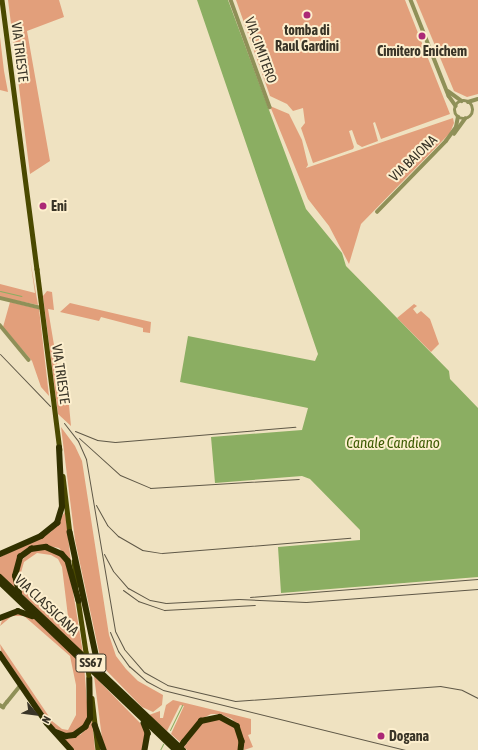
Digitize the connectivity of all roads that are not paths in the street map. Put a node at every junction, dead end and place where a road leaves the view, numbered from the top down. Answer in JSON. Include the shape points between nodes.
{"nodes":[{"id":1,"x":2,"y":0,"type":"edge"},
{"id":2,"x":231,"y":0,"type":"edge"},
{"id":3,"x":411,"y":0,"type":"edge"},
{"id":4,"x":447,"y":90,"type":"junction"},
{"id":5,"x":478,"y":100,"type":"edge"},
{"id":6,"x":463,"y":101,"type":"junction"},
{"id":7,"x":468,"y":102,"type":"junction"},
{"id":8,"x":456,"y":106,"type":"junction"},
{"id":9,"x":270,"y":107,"type":"dead end"},
{"id":10,"x":472,"y":108,"type":"junction"},
{"id":11,"x":458,"y":117,"type":"junction"},
{"id":12,"x":465,"y":119,"type":"junction"},
{"id":13,"x":446,"y":142,"type":"junction"},
{"id":14,"x":377,"y":212,"type":"dead end"},
{"id":15,"x":0,"y":298,"type":"edge"},
{"id":16,"x":42,"y":308,"type":"junction"},
{"id":17,"x":0,"y":325,"type":"edge"},
{"id":18,"x":29,"y":360,"type":"dead end"},
{"id":19,"x":59,"y":448,"type":"junction"},
{"id":20,"x":70,"y":532,"type":"junction"},
{"id":21,"x":0,"y":554,"type":"edge"},
{"id":22,"x":0,"y":576,"type":"edge"},
{"id":23,"x":0,"y":582,"type":"edge"},
{"id":24,"x":20,"y":596,"type":"junction"},
{"id":25,"x":79,"y":601,"type":"junction"},
{"id":26,"x":0,"y":618,"type":"edge"},
{"id":27,"x":60,"y":639,"type":"junction"},
{"id":28,"x":0,"y":654,"type":"edge"},
{"id":29,"x":89,"y":677,"type":"junction"},
{"id":30,"x":21,"y":684,"type":"junction"},
{"id":31,"x":124,"y":694,"type":"junction"},
{"id":32,"x":1,"y":707,"type":"edge"},
{"id":33,"x":138,"y":714,"type":"junction"},
{"id":34,"x":95,"y":725,"type":"junction"},
{"id":35,"x":50,"y":727,"type":"junction"},
{"id":36,"x":71,"y":750,"type":"edge"},
{"id":37,"x":98,"y":750,"type":"edge"},
{"id":38,"x":104,"y":750,"type":"edge"},
{"id":39,"x":145,"y":750,"type":"edge"},
{"id":40,"x":177,"y":750,"type":"edge"},
{"id":41,"x":183,"y":750,"type":"edge"},
{"id":42,"x":241,"y":750,"type":"edge"}],
"edges":[{"from":1,"to":16,"type":"main road","name":"VIA TRIESTE"},
{"from":2,"to":9,"type":"street","name":"VIA CIMITERO"},
{"from":3,"to":4,"type":"street"},
{"from":4,"to":6,"type":"street"},
{"from":4,"to":8,"type":"street"},
{"from":5,"to":7,"type":"street"},
{"from":5,"to":10,"type":"street"},
{"from":6,"to":7,"type":"street"},
{"from":6,"to":8,"type":"street"},
{"from":7,"to":10,"type":"street"},
{"from":8,"to":11,"type":"street"},
{"from":10,"to":12,"type":"street","via":[[470,116]]},
{"from":11,"to":12,"type":"street"},
{"from":11,"to":13,"type":"street","name":"VIA BAIONA","via":[[456,127]]},
{"from":12,"to":13,"type":"street"},
{"from":13,"to":14,"type":"street","name":"VIA BAIONA"},
{"from":15,"to":16,"type":"street"},
{"from":16,"to":19,"type":"main road","name":"VIA TRIESTE"},
{"from":17,"to":18,"type":"street"},
{"from":19,"to":20,"type":"main road","name":"VIA TRIESTE"},
{"from":19,"to":21,"type":"highway","via":[[62,507],[57,523],[41,536]]},
{"from":20,"to":25,"type":"main road","name":"VIA TRIESTE"},
{"from":20,"to":31,"type":"highway","via":[[98,664]]},
{"from":22,"to":24,"type":"highway","name":"VIA CLASSICANA","number":"SS67"},
{"from":23,"to":27,"type":"highway","name":"VIA CLASSICANA"},
{"from":24,"to":25,"type":"highway","via":[[14,576],[20,557],[31,549],[46,547],[62,554],[68,561]]},
{"from":24,"to":31,"type":"highway","name":"VIA CLASSICANA","number":"SS67"},
{"from":25,"to":29,"type":"main road","name":"VIA TRIESTE","bridge":true},
{"from":26,"to":27,"type":"highway","via":[[11,612],[28,613]]},
{"from":27,"to":33,"type":"highway","name":"VIA CLASSICANA"},
{"from":28,"to":30,"type":"highway"},
{"from":29,"to":34,"type":"main road","name":"VIA TRIESTE"},
{"from":29,"to":35,"type":"highway","via":[[90,718],[85,728],[66,736]]},
{"from":30,"to":32,"type":"street"},
{"from":30,"to":35,"type":"highway"},
{"from":31,"to":41,"type":"highway","name":"VIA CLASSICANA","number":"SS67"},
{"from":33,"to":39,"type":"highway","via":[[148,733]]},
{"from":33,"to":40,"type":"highway","name":"VIA CLASSICANA"},
{"from":34,"to":37,"type":"main road","name":"VIA TRIESTE"},
{"from":34,"to":38,"type":"highway"},
{"from":35,"to":36,"type":"highway"},
{"from":40,"to":42,"type":"highway","bridge":true,"via":[[201,721],[220,717],[237,726],[242,742]]}]}
